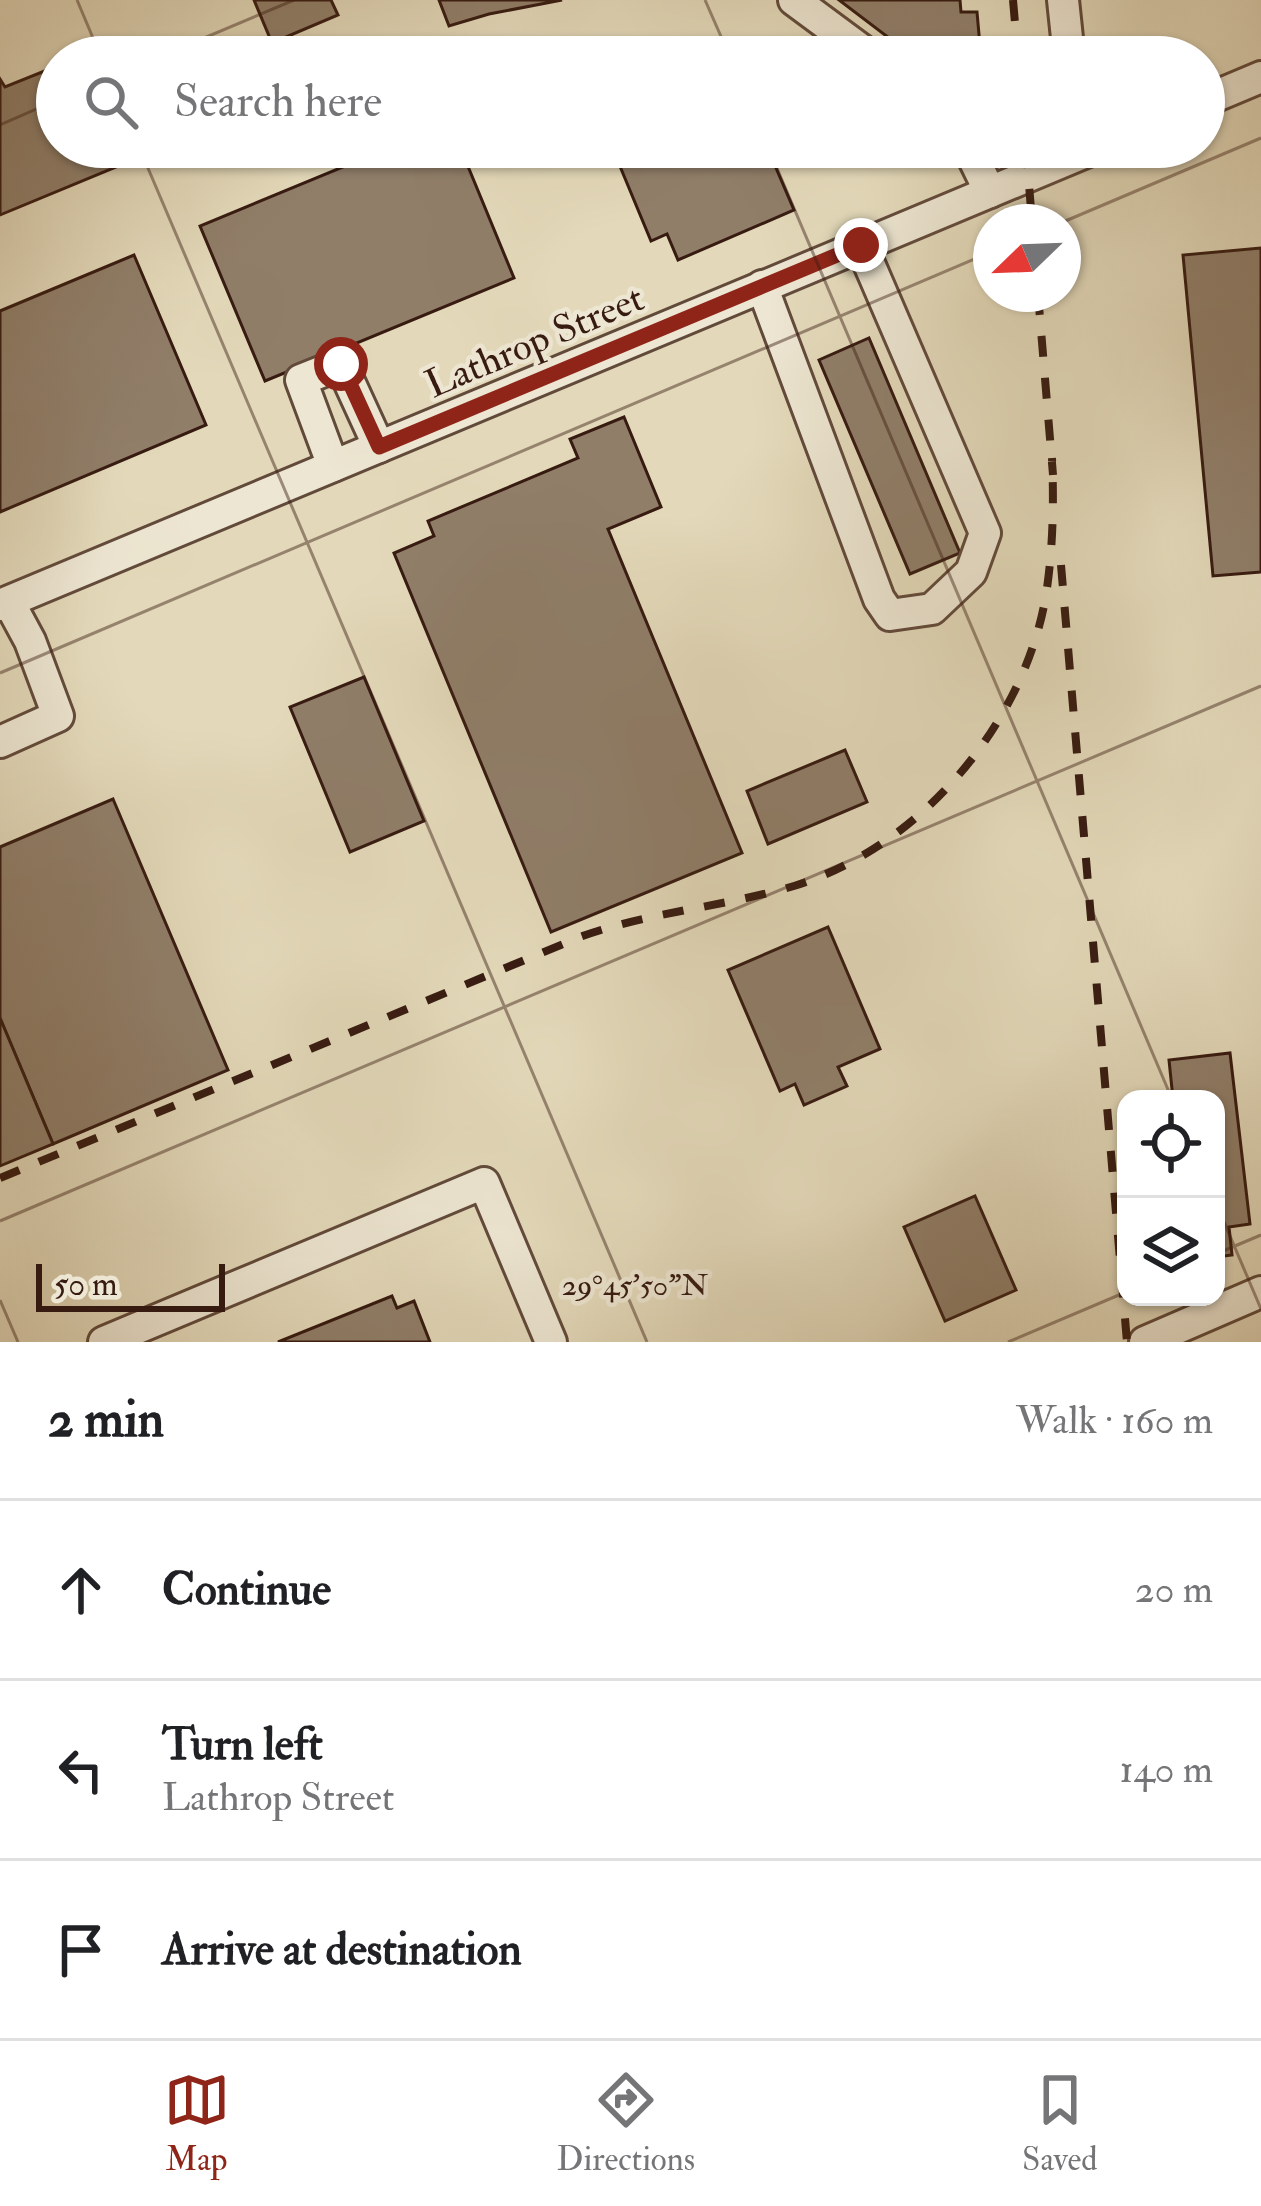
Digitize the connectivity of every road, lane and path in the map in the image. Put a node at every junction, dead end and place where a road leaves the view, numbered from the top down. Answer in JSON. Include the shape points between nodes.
{"nodes":[{"id":1,"x":794,"y":0,"type":"edge"},
{"id":2,"x":1064,"y":0,"type":"edge"},
{"id":3,"x":843,"y":36,"type":"edge"},
{"id":4,"x":1067,"y":36,"type":"edge"},
{"id":5,"x":1261,"y":77,"type":"edge"},
{"id":6,"x":1225,"y":92,"type":"edge"},
{"id":7,"x":978,"y":168,"type":"edge"},
{"id":8,"x":1046,"y":168,"type":"edge"},
{"id":9,"x":990,"y":193,"type":"junction"},
{"id":10,"x":861,"y":245,"type":"junction"},
{"id":11,"x":762,"y":286,"type":"junction"},
{"id":12,"x":379,"y":447,"type":"junction"},
{"id":13,"x":333,"y":466,"type":"junction"},
{"id":14,"x":4,"y":604,"type":"edge"},
{"id":15,"x":0,"y":742,"type":"edge"},
{"id":16,"x":1261,"y":1292,"type":"edge"},
{"id":17,"x":104,"y":1342,"type":"edge"},
{"id":18,"x":551,"y":1342,"type":"edge"},
{"id":19,"x":1145,"y":1342,"type":"edge"}],
"edges":[{"from":1,"to":3,"type":"street"},
{"from":2,"to":4,"type":"street"},
{"from":5,"to":6,"type":"street"},
{"from":7,"to":9,"type":"street"},
{"from":8,"to":9,"type":"street","name":"Lathrop Street"},
{"from":9,"to":10,"type":"street","name":"Lathrop Street"},
{"from":10,"to":11,"type":"street","name":"Lathrop Street"},
{"from":10,"to":11,"type":"street","via":[[985,533],[970,572],[932,609],[890,615],[880,598]]},
{"from":11,"to":12,"type":"street","name":"Lathrop Street"},
{"from":12,"to":13,"type":"street","name":"Lathrop Street"},
{"from":12,"to":13,"type":"street","via":[[341,364],[302,380]]},
{"from":13,"to":14,"type":"street","name":"Lathrop Street"},
{"from":14,"to":15,"type":"street","via":[[30,641],[58,716]]},
{"from":16,"to":19,"type":"street"},
{"from":17,"to":18,"type":"street","via":[[484,1183]]}]}
